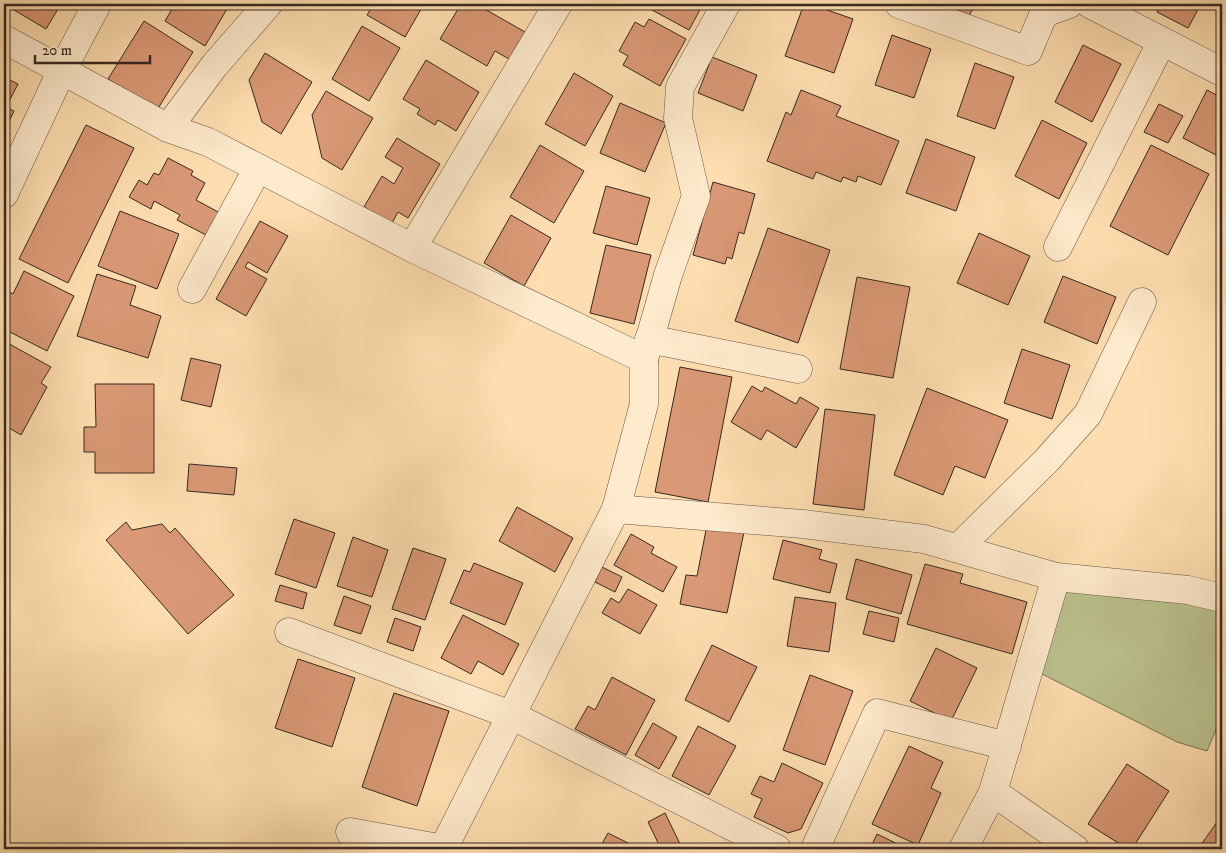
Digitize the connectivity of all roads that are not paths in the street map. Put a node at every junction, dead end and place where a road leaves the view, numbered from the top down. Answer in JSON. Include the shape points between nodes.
{"nodes":[{"id":1,"x":97,"y":4,"type":"edge"},
{"id":2,"x":268,"y":4,"type":"edge"},
{"id":3,"x":558,"y":4,"type":"edge"},
{"id":4,"x":726,"y":4,"type":"edge"},
{"id":5,"x":899,"y":4,"type":"edge"},
{"id":6,"x":1069,"y":4,"type":"edge"},
{"id":7,"x":1090,"y":4,"type":"edge"},
{"id":8,"x":4,"y":40,"type":"edge"},
{"id":9,"x":1162,"y":41,"type":"junction"},
{"id":10,"x":61,"y":72,"type":"junction"},
{"id":11,"x":1222,"y":72,"type":"edge"},
{"id":12,"x":168,"y":128,"type":"junction"},
{"id":13,"x":258,"y":168,"type":"junction"},
{"id":14,"x":4,"y":194,"type":"edge"},
{"id":15,"x":1058,"y":246,"type":"dead end"},
{"id":16,"x":412,"y":248,"type":"junction"},
{"id":17,"x":192,"y":289,"type":"dead end"},
{"id":18,"x":1142,"y":302,"type":"dead end"},
{"id":19,"x":646,"y":349,"type":"junction"},
{"id":20,"x":798,"y":369,"type":"dead end"},
{"id":21,"x":616,"y":509,"type":"junction"},
{"id":22,"x":958,"y":548,"type":"junction"},
{"id":23,"x":1056,"y":577,"type":"junction"},
{"id":24,"x":1222,"y":598,"type":"edge"},
{"id":25,"x":288,"y":632,"type":"dead end"},
{"id":26,"x":511,"y":715,"type":"junction"},
{"id":27,"x":1007,"y":746,"type":"junction"},
{"id":28,"x":993,"y":792,"type":"junction"},
{"id":29,"x":350,"y":832,"type":"dead end"},
{"id":30,"x":443,"y":849,"type":"edge"},
{"id":31,"x":777,"y":849,"type":"edge"},
{"id":32,"x":815,"y":849,"type":"edge"},
{"id":33,"x":963,"y":849,"type":"edge"},
{"id":34,"x":1075,"y":849,"type":"edge"}],
"edges":[{"from":1,"to":10,"type":"street"},
{"from":2,"to":12,"type":"street","via":[[214,66]]},
{"from":3,"to":16,"type":"street"},
{"from":4,"to":19,"type":"street","via":[[680,87],[678,118],[696,196]]},
{"from":5,"to":6,"type":"street","via":[[1028,51],[1044,13]]},
{"from":7,"to":9,"type":"street"},
{"from":8,"to":10,"type":"street"},
{"from":9,"to":11,"type":"street"},
{"from":9,"to":15,"type":"street"},
{"from":10,"to":12,"type":"street"},
{"from":10,"to":14,"type":"street"},
{"from":12,"to":13,"type":"street","via":[[208,142]]},
{"from":13,"to":16,"type":"street"},
{"from":13,"to":17,"type":"street"},
{"from":16,"to":19,"type":"street"},
{"from":18,"to":22,"type":"street","via":[[1088,414],[1047,460]]},
{"from":19,"to":20,"type":"street"},
{"from":19,"to":21,"type":"street","via":[[644,404]]},
{"from":21,"to":22,"type":"street","via":[[803,524],[924,539]]},
{"from":21,"to":26,"type":"street"},
{"from":22,"to":23,"type":"street"},
{"from":23,"to":24,"type":"street","via":[[1188,590]]},
{"from":23,"to":27,"type":"street"},
{"from":25,"to":26,"type":"street"},
{"from":26,"to":30,"type":"street"},
{"from":26,"to":31,"type":"street"},
{"from":27,"to":28,"type":"street"},
{"from":27,"to":32,"type":"street","via":[[877,713]]},
{"from":28,"to":33,"type":"street"},
{"from":28,"to":34,"type":"street"},
{"from":29,"to":30,"type":"street"}]}
